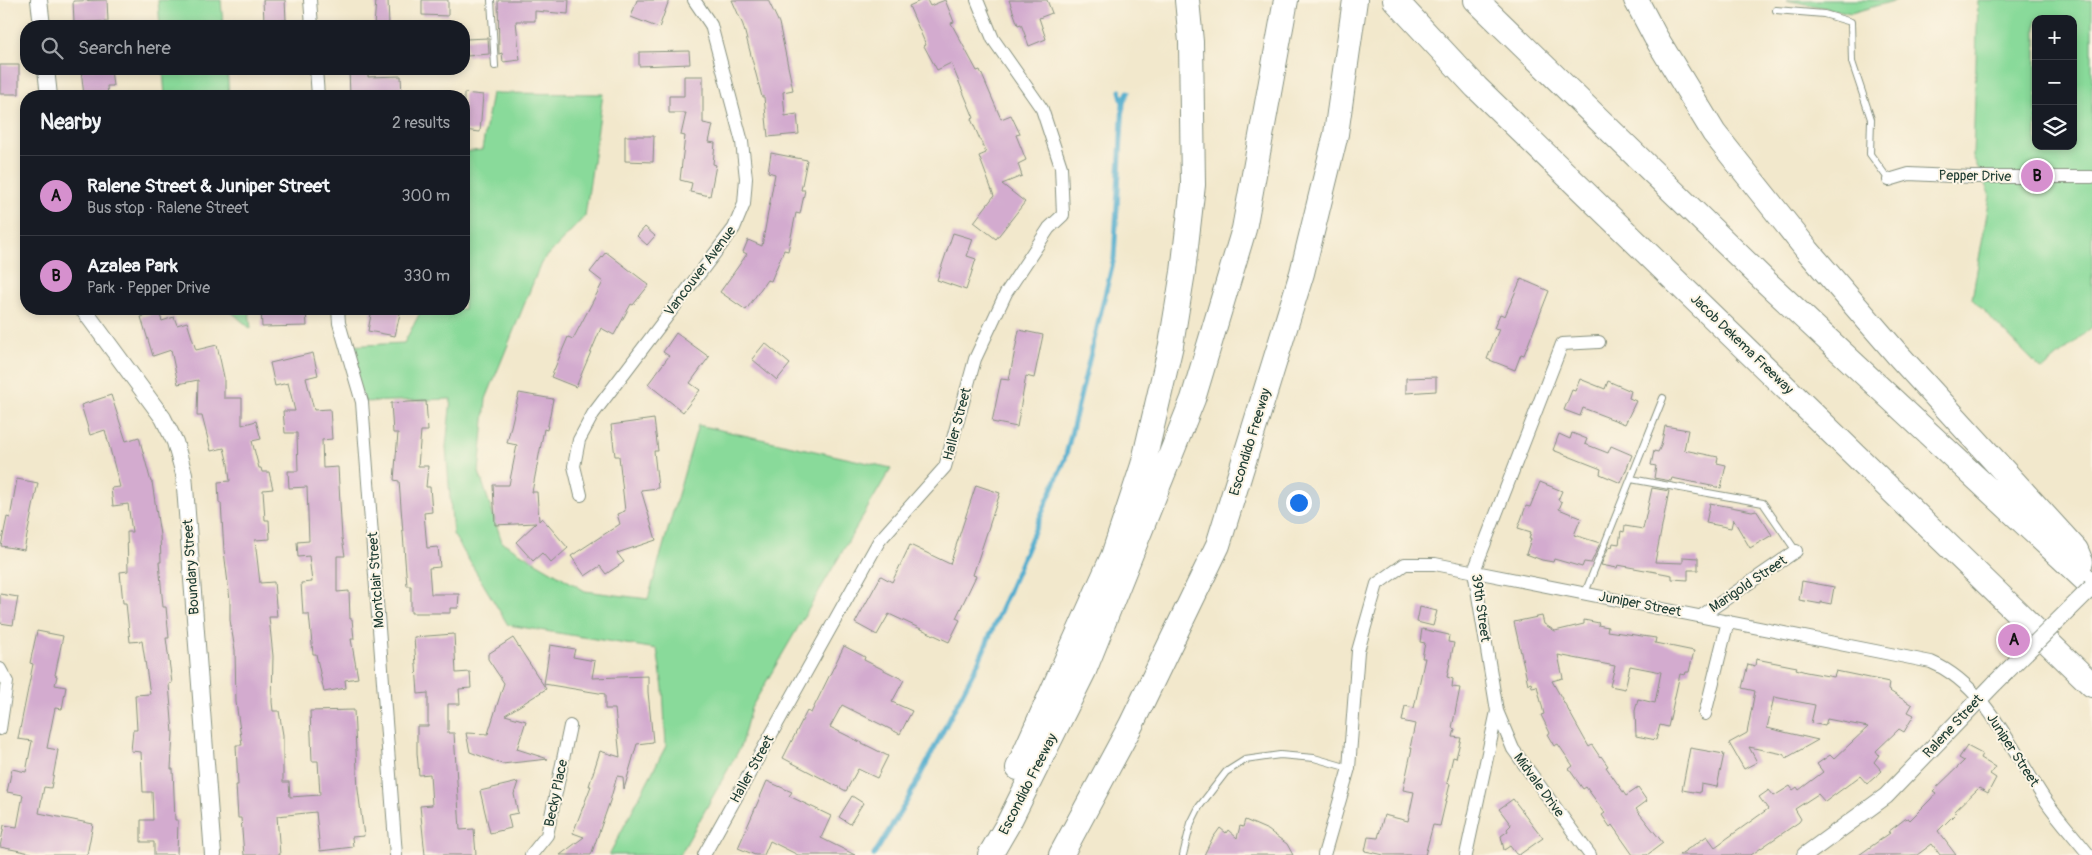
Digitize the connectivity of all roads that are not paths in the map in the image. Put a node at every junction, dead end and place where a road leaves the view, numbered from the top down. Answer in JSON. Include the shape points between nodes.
{"nodes":[{"id":1,"x":39,"y":0,"type":"edge"},
{"id":2,"x":310,"y":0,"type":"edge"},
{"id":3,"x":491,"y":0,"type":"edge"},
{"id":4,"x":694,"y":0,"type":"edge"},
{"id":5,"x":977,"y":0,"type":"edge"},
{"id":6,"x":1187,"y":0,"type":"edge"},
{"id":7,"x":1286,"y":0,"type":"edge"},
{"id":8,"x":1355,"y":0,"type":"edge"},
{"id":9,"x":1395,"y":0,"type":"edge"},
{"id":10,"x":1636,"y":0,"type":"edge"},
{"id":11,"x":1479,"y":3,"type":"edge"},
{"id":12,"x":1776,"y":10,"type":"dead end"},
{"id":13,"x":41,"y":20,"type":"edge"},
{"id":14,"x":312,"y":20,"type":"edge"},
{"id":15,"x":496,"y":66,"type":"dead end"},
{"id":16,"x":47,"y":75,"type":"edge"},
{"id":17,"x":316,"y":75,"type":"edge"},
{"id":18,"x":48,"y":90,"type":"edge"},
{"id":19,"x":318,"y":90,"type":"edge"},
{"id":20,"x":2092,"y":177,"type":"edge"},
{"id":21,"x":1889,"y":180,"type":"joint"},
{"id":22,"x":87,"y":315,"type":"edge"},
{"id":23,"x":338,"y":315,"type":"edge"},
{"id":24,"x":1599,"y":342,"type":"dead end"},
{"id":25,"x":1663,"y":398,"type":"dead end"},
{"id":26,"x":1631,"y":479,"type":"junction"},
{"id":27,"x":581,"y":495,"type":"dead end"},
{"id":28,"x":1796,"y":552,"type":"joint"},
{"id":29,"x":1474,"y":570,"type":"junction"},
{"id":30,"x":2091,"y":586,"type":"edge"},
{"id":31,"x":1585,"y":593,"type":"junction"},
{"id":32,"x":1701,"y":616,"type":"junction"},
{"id":33,"x":1728,"y":621,"type":"junction"},
{"id":34,"x":0,"y":668,"type":"edge"},
{"id":35,"x":2092,"y":685,"type":"edge"},
{"id":36,"x":1980,"y":697,"type":"junction"},
{"id":37,"x":1497,"y":711,"type":"junction"},
{"id":38,"x":1705,"y":714,"type":"dead end"},
{"id":39,"x":570,"y":726,"type":"dead end"},
{"id":40,"x":0,"y":729,"type":"edge"},
{"id":41,"x":1349,"y":768,"type":"junction"},
{"id":42,"x":213,"y":855,"type":"edge"},
{"id":43,"x":396,"y":855,"type":"edge"},
{"id":44,"x":531,"y":855,"type":"edge"},
{"id":45,"x":704,"y":855,"type":"edge"},
{"id":46,"x":976,"y":855,"type":"edge"},
{"id":47,"x":990,"y":855,"type":"edge"},
{"id":48,"x":1061,"y":855,"type":"edge"},
{"id":49,"x":1184,"y":855,"type":"edge"},
{"id":50,"x":1324,"y":855,"type":"edge"},
{"id":51,"x":1466,"y":855,"type":"edge"},
{"id":52,"x":1590,"y":855,"type":"edge"},
{"id":53,"x":1805,"y":855,"type":"edge"},
{"id":54,"x":2089,"y":855,"type":"edge"}],
"edges":[{"from":1,"to":13,"type":"street"},
{"from":2,"to":14,"type":"street"},
{"from":3,"to":15,"type":"lane"},
{"from":4,"to":27,"type":"street","name":"Vancouver Avenue","via":[[711,25],[742,142],[746,178],[744,204],[734,228],[593,414],[579,440],[574,466]]},
{"from":5,"to":45,"type":"street","name":"Haller Street","via":[[993,40],[1042,109],[1061,167],[1063,215],[1049,228],[1006,293],[975,360],[945,467],[879,541]]},
{"from":6,"to":46,"type":"highway","via":[[1191,42],[1193,184],[1171,345],[1144,464],[1114,556],[1036,731]]},
{"from":7,"to":47,"type":"highway","name":"Escondido Freeway","via":[[1244,229],[1193,399],[1084,671]]},
{"from":8,"to":48,"type":"highway","name":"Escondido Freeway","via":[[1336,134],[1302,274],[1218,545],[1131,725]]},
{"from":9,"to":35,"type":"highway","name":"Jacob Dekema Freeway","via":[[1483,94]]},
{"from":10,"to":30,"type":"highway","via":[[1714,133],[1808,251],[1898,355],[2076,550]]},
{"from":11,"to":30,"type":"highway","via":[[1765,281]]},
{"from":12,"to":21,"type":"lane","via":[[1824,14],[1851,22],[1852,62],[1871,118],[1870,154]]},
{"from":16,"to":18,"type":"street"},
{"from":17,"to":19,"type":"street"},
{"from":20,"to":21,"type":"street","name":"Pepper Drive","via":[[1909,174]]},
{"from":22,"to":42,"type":"street","name":"Boundary Street","via":[[163,418],[175,442],[184,474]]},
{"from":23,"to":43,"type":"street","name":"Montclair Street","via":[[362,402]]},
{"from":24,"to":29,"type":"street","name":"39th Street","via":[[1562,344]]},
{"from":25,"to":26,"type":"lane"},
{"from":26,"to":28,"type":"lane","via":[[1763,504]]},
{"from":26,"to":31,"type":"lane"},
{"from":28,"to":32,"type":"street","name":"Marigold Street"},
{"from":29,"to":31,"type":"street","name":"Juniper Street"},
{"from":29,"to":37,"type":"street","name":"39th Street"},
{"from":29,"to":41,"type":"street","name":"Juniper Street","via":[[1435,564],[1405,564],[1377,584],[1358,651]]},
{"from":30,"to":36,"type":"street","name":"Ralene Street","bridge":true},
{"from":31,"to":32,"type":"street","name":"Juniper Street"},
{"from":32,"to":33,"type":"street","name":"Juniper Street"},
{"from":33,"to":36,"type":"street","name":"Juniper Street","via":[[1931,662],[1948,669]]},
{"from":33,"to":38,"type":"street"},
{"from":34,"to":40,"type":"street","via":[[7,682]]},
{"from":36,"to":53,"type":"street","name":"Ralene Street","via":[[1886,796]]},
{"from":36,"to":54,"type":"street","name":"Juniper Street","via":[[2047,802]]},
{"from":37,"to":51,"type":"street","name":"39th Street"},
{"from":37,"to":52,"type":"street","name":"Midvale Drive","via":[[1513,750]]},
{"from":39,"to":44,"type":"street","name":"Becky Place","via":[[547,835]]},
{"from":41,"to":49,"type":"lane","via":[[1314,758],[1280,755],[1245,760],[1226,772],[1199,807],[1191,823]]},
{"from":41,"to":50,"type":"street","name":"Juniper Street"}]}
